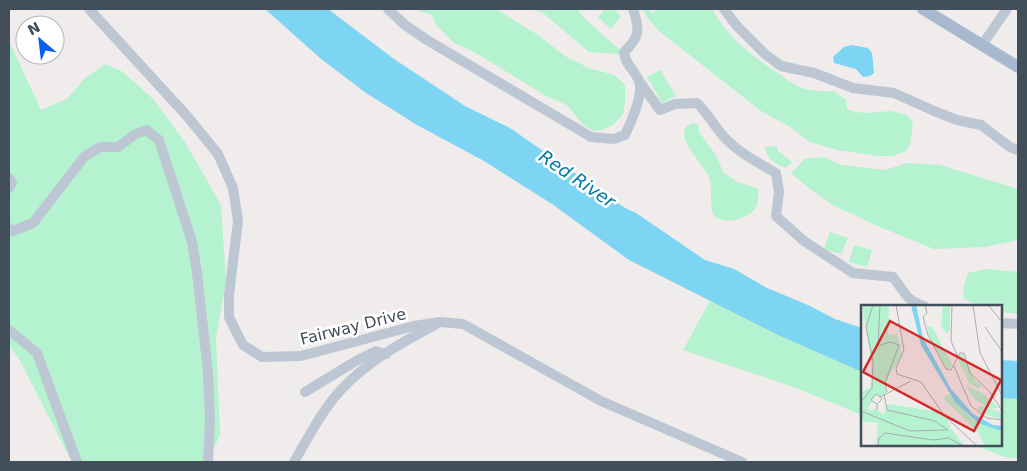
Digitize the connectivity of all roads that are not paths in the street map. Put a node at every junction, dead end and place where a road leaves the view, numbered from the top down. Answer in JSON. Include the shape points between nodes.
{"nodes":[{"id":1,"x":89,"y":9,"type":"edge"},
{"id":2,"x":388,"y":9,"type":"edge"},
{"id":3,"x":634,"y":9,"type":"edge"},
{"id":4,"x":724,"y":9,"type":"edge"},
{"id":5,"x":923,"y":9,"type":"edge"},
{"id":6,"x":1007,"y":9,"type":"edge"},
{"id":7,"x":982,"y":45,"type":"junction"},
{"id":8,"x":1018,"y":67,"type":"edge"},
{"id":9,"x":639,"y":81,"type":"junction"},
{"id":10,"x":1018,"y":150,"type":"edge"},
{"id":11,"x":9,"y":178,"type":"edge"},
{"id":12,"x":9,"y":188,"type":"edge"},
{"id":13,"x":9,"y":228,"type":"edge"},
{"id":14,"x":920,"y":305,"type":"edge"},
{"id":15,"x":440,"y":322,"type":"junction"},
{"id":16,"x":1002,"y":323,"type":"edge"},
{"id":17,"x":1018,"y":324,"type":"edge"},
{"id":18,"x":9,"y":330,"type":"edge"},
{"id":19,"x":386,"y":354,"type":"junction"},
{"id":20,"x":305,"y":392,"type":"dead end"},
{"id":21,"x":77,"y":462,"type":"edge"},
{"id":22,"x":208,"y":462,"type":"edge"},
{"id":23,"x":294,"y":462,"type":"edge"},
{"id":24,"x":742,"y":462,"type":"edge"}],
"edges":[{"from":1,"to":15,"type":"street","name":"Fairway Drive","via":[[218,154],[233,188],[238,221],[229,317],[243,345],[262,357],[301,356]]},
{"from":2,"to":9,"type":"street","via":[[427,40],[592,137],[614,139],[625,135],[639,97]]},
{"from":3,"to":9,"type":"street","via":[[638,33],[624,52],[624,58]]},
{"from":4,"to":10,"type":"street","via":[[736,25],[781,66],[814,73],[853,88],[894,93],[957,120],[981,126]]},
{"from":5,"to":7,"type":"main road"},
{"from":6,"to":7,"type":"street"},
{"from":7,"to":8,"type":"main road"},
{"from":9,"to":14,"type":"street","via":[[660,110],[675,104],[697,103],[726,139],[776,173],[779,192],[776,216],[804,241],[853,273],[893,277],[906,296]]},
{"from":11,"to":12,"type":"street","via":[[12,183]]},
{"from":13,"to":22,"type":"street","via":[[13,231],[33,223],[84,157],[100,147],[118,147],[146,130],[159,140],[192,242],[197,274],[208,372]]},
{"from":15,"to":19,"type":"street"},
{"from":15,"to":24,"type":"street","name":"Fairway Drive","via":[[463,324],[601,401]]},
{"from":16,"to":17,"type":"street"},
{"from":18,"to":21,"type":"street","via":[[37,353]]},
{"from":19,"to":20,"type":"street","via":[[376,351]]},
{"from":19,"to":23,"type":"street","via":[[340,392],[322,414]]}]}
